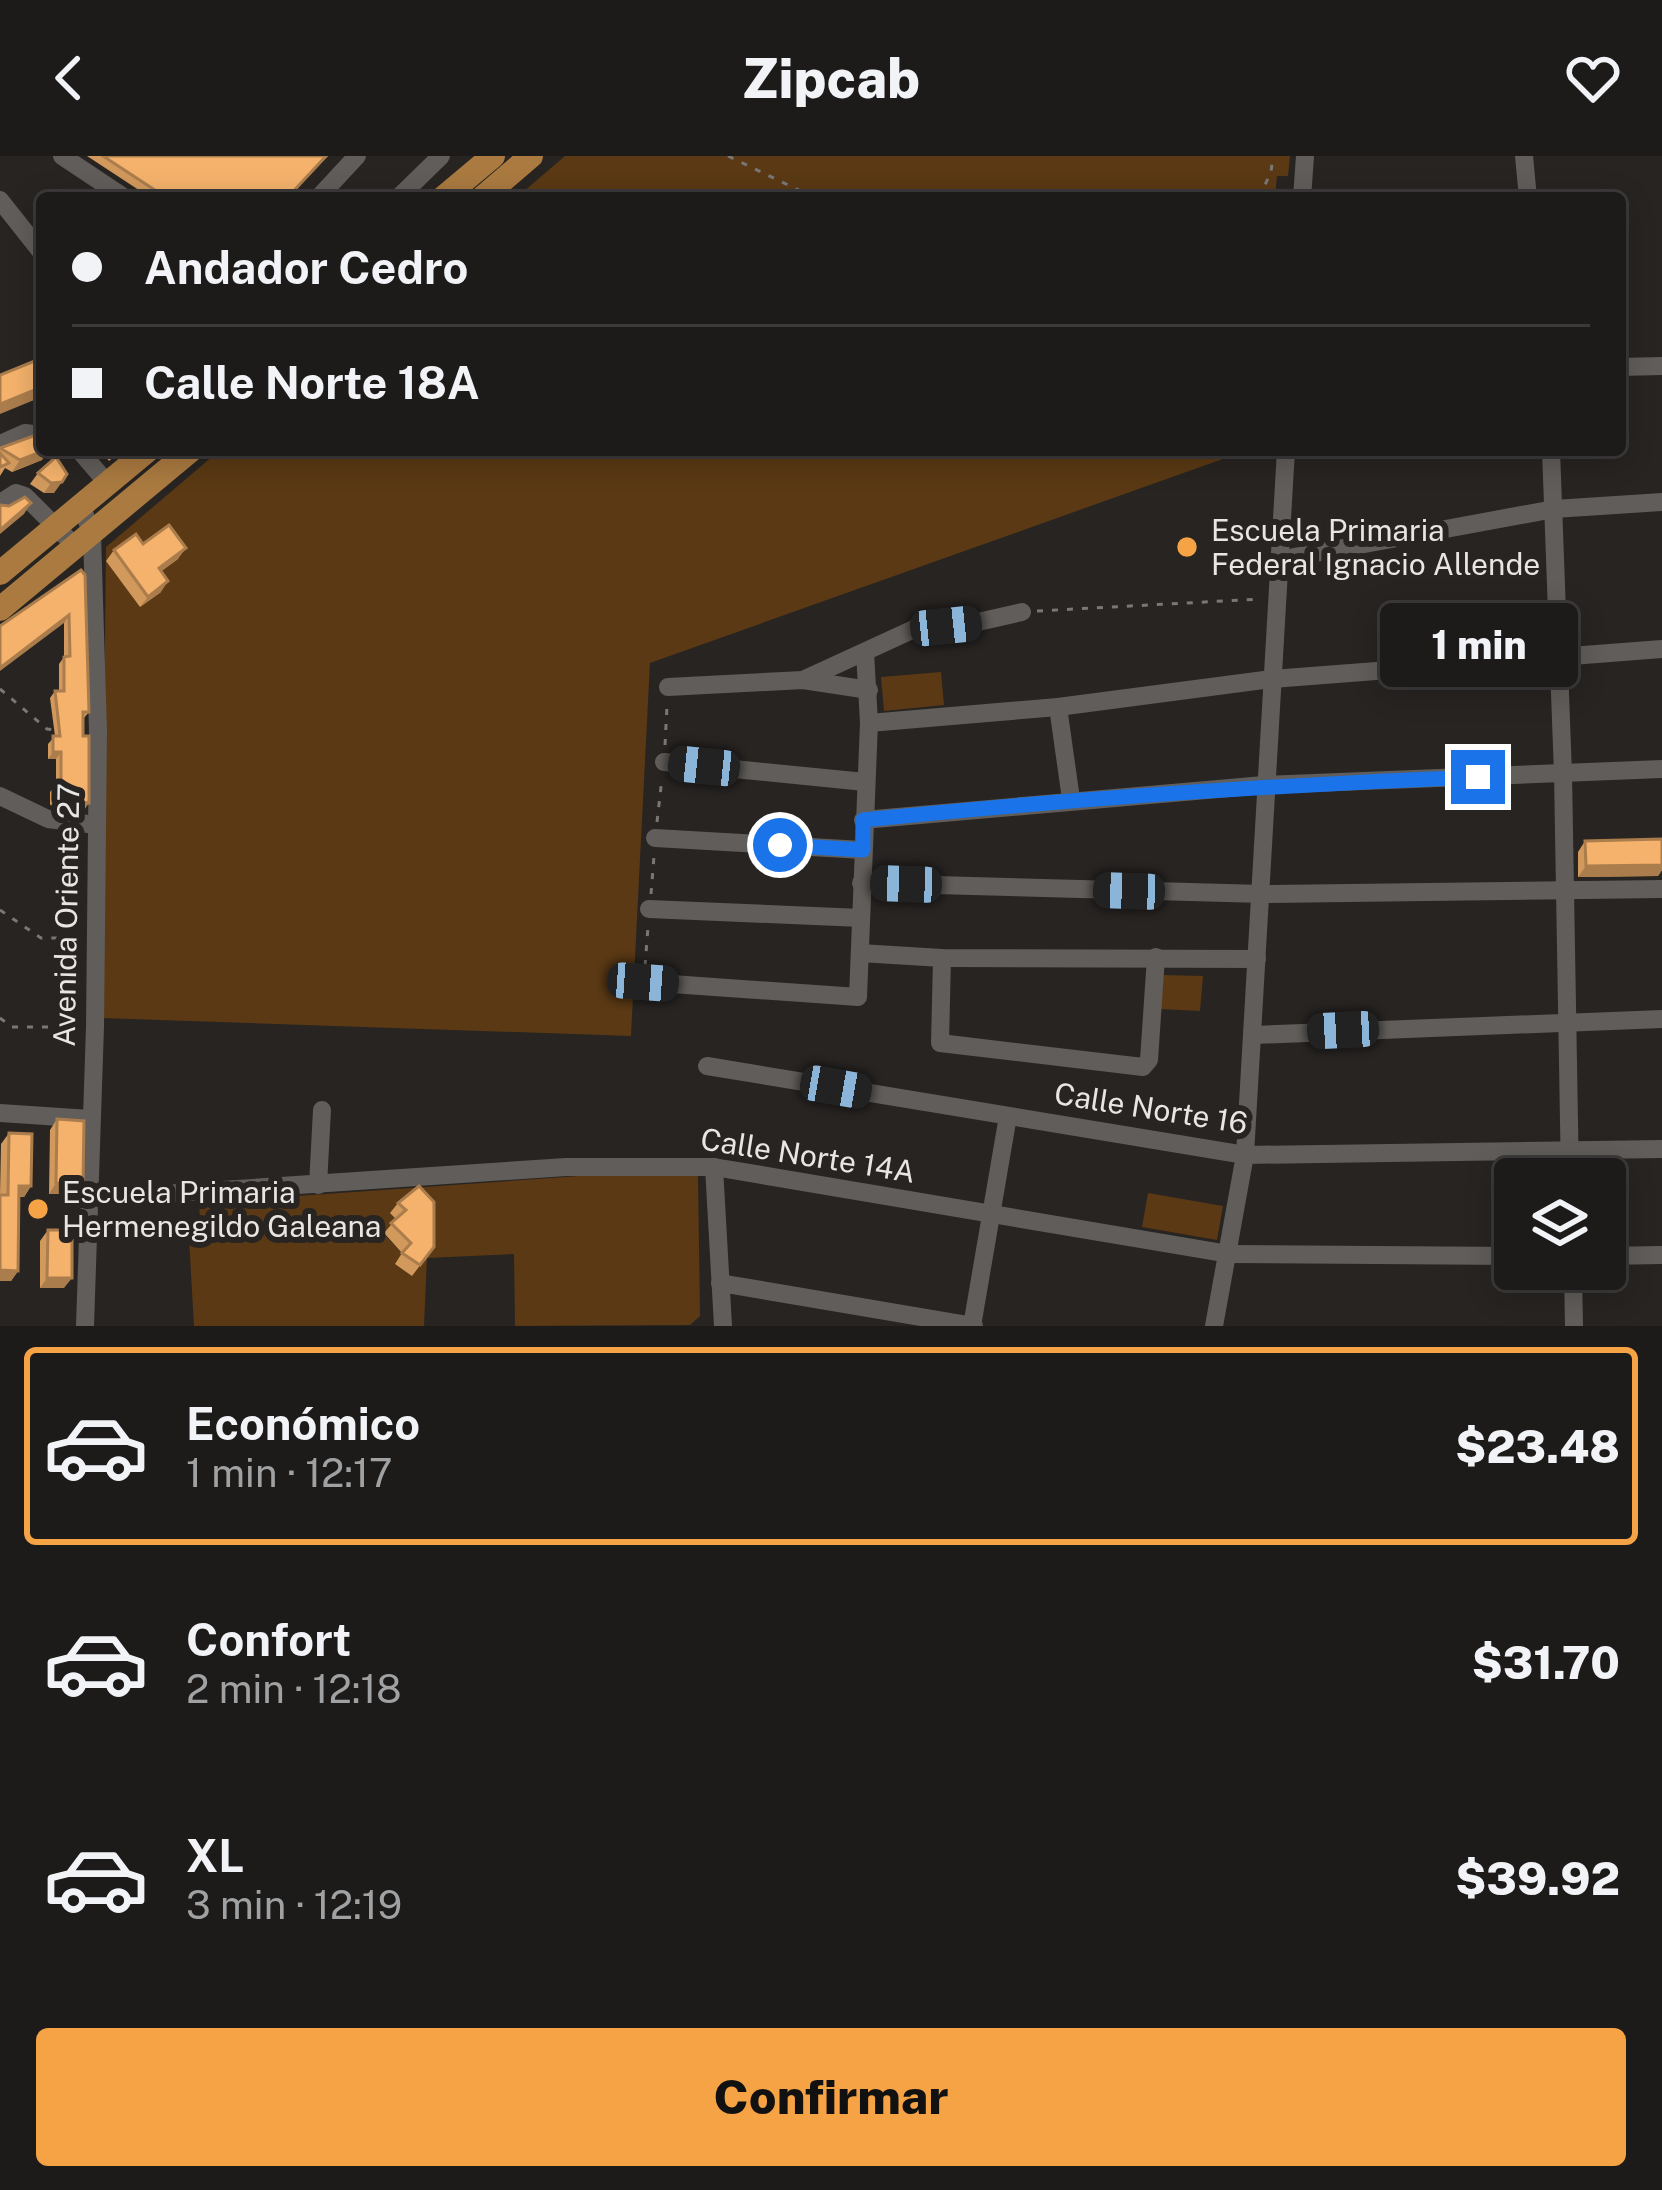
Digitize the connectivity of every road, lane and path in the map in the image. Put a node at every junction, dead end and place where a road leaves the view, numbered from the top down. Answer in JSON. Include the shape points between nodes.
{"nodes":[{"id":1,"x":62,"y":156,"type":"edge"},
{"id":2,"x":357,"y":156,"type":"edge"},
{"id":3,"x":441,"y":156,"type":"edge"},
{"id":4,"x":493,"y":156,"type":"edge"},
{"id":5,"x":531,"y":156,"type":"edge"},
{"id":6,"x":728,"y":156,"type":"edge"},
{"id":7,"x":1273,"y":156,"type":"edge"},
{"id":8,"x":1305,"y":156,"type":"edge"},
{"id":9,"x":1524,"y":156,"type":"edge"},
{"id":10,"x":116,"y":192,"type":"edge"},
{"id":11,"x":324,"y":192,"type":"edge"},
{"id":12,"x":404,"y":192,"type":"edge"},
{"id":13,"x":450,"y":192,"type":"edge"},
{"id":14,"x":489,"y":192,"type":"edge"},
{"id":15,"x":803,"y":192,"type":"edge"},
{"id":16,"x":1262,"y":192,"type":"edge"},
{"id":17,"x":1302,"y":192,"type":"edge"},
{"id":18,"x":1527,"y":192,"type":"edge"},
{"id":19,"x":0,"y":200,"type":"edge"},
{"id":20,"x":36,"y":245,"type":"edge"},
{"id":21,"x":1662,"y":366,"type":"edge"},
{"id":22,"x":1626,"y":367,"type":"edge"},
{"id":23,"x":36,"y":434,"type":"edge"},
{"id":24,"x":0,"y":444,"type":"edge"},
{"id":25,"x":84,"y":456,"type":"edge"},
{"id":26,"x":141,"y":456,"type":"edge"},
{"id":27,"x":184,"y":456,"type":"edge"},
{"id":28,"x":1286,"y":456,"type":"edge"},
{"id":29,"x":1551,"y":456,"type":"edge"},
{"id":30,"x":108,"y":484,"type":"junction"},
{"id":31,"x":1662,"y":502,"type":"edge"},
{"id":32,"x":0,"y":503,"type":"edge"},
{"id":33,"x":82,"y":507,"type":"junction"},
{"id":34,"x":1554,"y":509,"type":"junction"},
{"id":35,"x":58,"y":526,"type":"junction"},
{"id":36,"x":85,"y":542,"type":"junction"},
{"id":37,"x":1278,"y":560,"type":"junction"},
{"id":38,"x":0,"y":573,"type":"edge"},
{"id":39,"x":1275,"y":598,"type":"junction"},
{"id":40,"x":0,"y":609,"type":"edge"},
{"id":41,"x":1022,"y":611,"type":"joint"},
{"id":42,"x":1662,"y":649,"type":"edge"},
{"id":43,"x":865,"y":652,"type":"junction"},
{"id":44,"x":1558,"y":656,"type":"junction"},
{"id":45,"x":1272,"y":679,"type":"junction"},
{"id":46,"x":803,"y":680,"type":"junction"},
{"id":47,"x":668,"y":686,"type":"dead end"},
{"id":48,"x":0,"y":689,"type":"edge"},
{"id":49,"x":869,"y":690,"type":"junction"},
{"id":50,"x":1058,"y":706,"type":"junction"},
{"id":51,"x":869,"y":723,"type":"junction"},
{"id":52,"x":64,"y":730,"type":"edge"},
{"id":53,"x":664,"y":762,"type":"dead end"},
{"id":54,"x":1662,"y":769,"type":"edge"},
{"id":55,"x":1564,"y":774,"type":"junction"},
{"id":56,"x":865,"y":782,"type":"junction"},
{"id":57,"x":1264,"y":785,"type":"junction"},
{"id":58,"x":0,"y":796,"type":"edge"},
{"id":59,"x":1071,"y":799,"type":"junction"},
{"id":60,"x":863,"y":820,"type":"junction"},
{"id":61,"x":96,"y":825,"type":"junction"},
{"id":62,"x":656,"y":838,"type":"dead end"},
{"id":63,"x":863,"y":850,"type":"junction"},
{"id":64,"x":861,"y":883,"type":"junction"},
{"id":65,"x":1662,"y":889,"type":"edge"},
{"id":66,"x":1564,"y":890,"type":"junction"},
{"id":67,"x":1263,"y":894,"type":"junction"},
{"id":68,"x":650,"y":909,"type":"dead end"},
{"id":69,"x":0,"y":910,"type":"edge"},
{"id":70,"x":860,"y":918,"type":"junction"},
{"id":71,"x":96,"y":937,"type":"junction"},
{"id":72,"x":860,"y":953,"type":"junction"},
{"id":73,"x":942,"y":958,"type":"junction"},
{"id":74,"x":1156,"y":958,"type":"junction"},
{"id":75,"x":1257,"y":959,"type":"junction"},
{"id":76,"x":643,"y":982,"type":"dead end"},
{"id":77,"x":0,"y":1018,"type":"edge"},
{"id":78,"x":1662,"y":1019,"type":"edge"},
{"id":79,"x":1567,"y":1020,"type":"junction"},
{"id":80,"x":95,"y":1027,"type":"junction"},
{"id":81,"x":1254,"y":1035,"type":"junction"},
{"id":82,"x":707,"y":1066,"type":"dead end"},
{"id":83,"x":322,"y":1110,"type":"dead end"},
{"id":84,"x":0,"y":1113,"type":"edge"},
{"id":85,"x":1008,"y":1115,"type":"junction"},
{"id":86,"x":90,"y":1119,"type":"junction"},
{"id":87,"x":1662,"y":1149,"type":"edge"},
{"id":88,"x":1569,"y":1150,"type":"junction"},
{"id":89,"x":1245,"y":1155,"type":"junction"},
{"id":90,"x":1569,"y":1158,"type":"edge"},
{"id":91,"x":714,"y":1167,"type":"junction"},
{"id":92,"x":318,"y":1185,"type":"junction"},
{"id":93,"x":88,"y":1199,"type":"junction"},
{"id":94,"x":991,"y":1216,"type":"junction"},
{"id":95,"x":1228,"y":1254,"type":"junction"},
{"id":96,"x":1662,"y":1255,"type":"edge"},
{"id":97,"x":1494,"y":1256,"type":"edge"},
{"id":98,"x":1626,"y":1256,"type":"edge"},
{"id":99,"x":720,"y":1282,"type":"junction"},
{"id":100,"x":1573,"y":1290,"type":"edge"},
{"id":101,"x":85,"y":1326,"type":"edge"},
{"id":102,"x":723,"y":1326,"type":"edge"},
{"id":103,"x":973,"y":1326,"type":"edge"},
{"id":104,"x":1214,"y":1326,"type":"edge"},
{"id":105,"x":1574,"y":1326,"type":"edge"}],
"edges":[{"from":1,"to":10,"type":"street"},
{"from":2,"to":11,"type":"street"},
{"from":3,"to":12,"type":"street"},
{"from":4,"to":13,"type":"main road"},
{"from":5,"to":14,"type":"main road"},
{"from":6,"to":15,"type":"path"},
{"from":7,"to":16,"type":"path"},
{"from":8,"to":17,"type":"street"},
{"from":9,"to":18,"type":"street"},
{"from":19,"to":20,"type":"street"},
{"from":21,"to":22,"type":"street"},
{"from":23,"to":24,"type":"street"},
{"from":25,"to":30,"type":"street"},
{"from":26,"to":30,"type":"main road"},
{"from":27,"to":36,"type":"main road"},
{"from":28,"to":37,"type":"street"},
{"from":29,"to":34,"type":"street"},
{"from":30,"to":33,"type":"main road"},
{"from":31,"to":34,"type":"street"},
{"from":32,"to":35,"type":"street","via":[[25,496]]},
{"from":33,"to":35,"type":"main road"},
{"from":33,"to":36,"type":"street","name":"Avenida Oriente 27"},
{"from":34,"to":37,"type":"street"},
{"from":34,"to":44,"type":"street"},
{"from":35,"to":36,"type":"street"},
{"from":35,"to":38,"type":"main road"},
{"from":36,"to":40,"type":"main road"},
{"from":36,"to":61,"type":"street","name":"Avenida Oriente 27"},
{"from":37,"to":39,"type":"street"},
{"from":39,"to":41,"type":"path"},
{"from":39,"to":45,"type":"street"},
{"from":41,"to":43,"type":"street","via":[[914,629]]},
{"from":42,"to":44,"type":"street"},
{"from":43,"to":46,"type":"street"},
{"from":43,"to":49,"type":"street"},
{"from":44,"to":45,"type":"street"},
{"from":44,"to":55,"type":"street"},
{"from":45,"to":50,"type":"street"},
{"from":45,"to":57,"type":"street"},
{"from":46,"to":47,"type":"street"},
{"from":46,"to":49,"type":"street"},
{"from":48,"to":52,"type":"path","via":[[47,729]]},
{"from":49,"to":51,"type":"street"},
{"from":50,"to":51,"type":"street"},
{"from":50,"to":59,"type":"street"},
{"from":51,"to":56,"type":"street"},
{"from":53,"to":56,"type":"street"},
{"from":54,"to":55,"type":"street"},
{"from":55,"to":57,"type":"street"},
{"from":55,"to":66,"type":"street"},
{"from":56,"to":60,"type":"street"},
{"from":57,"to":59,"type":"street"},
{"from":57,"to":67,"type":"street"},
{"from":58,"to":61,"type":"street","via":[[48,819]]},
{"from":59,"to":60,"type":"street"},
{"from":60,"to":63,"type":"street"},
{"from":61,"to":71,"type":"street","name":"Avenida Oriente 27"},
{"from":62,"to":63,"type":"street"},
{"from":63,"to":64,"type":"street"},
{"from":64,"to":67,"type":"street"},
{"from":64,"to":70,"type":"street"},
{"from":65,"to":66,"type":"street"},
{"from":66,"to":67,"type":"street"},
{"from":66,"to":79,"type":"street"},
{"from":67,"to":75,"type":"street"},
{"from":68,"to":70,"type":"street"},
{"from":69,"to":71,"type":"path","via":[[41,938]]},
{"from":70,"to":72,"type":"street"},
{"from":71,"to":80,"type":"street","name":"Avenida Oriente 27"},
{"from":72,"to":73,"type":"street"},
{"from":72,"to":76,"type":"street","via":[[858,997]]},
{"from":73,"to":74,"type":"street"},
{"from":73,"to":74,"type":"street","via":[[940,1043],[1148,1065]]},
{"from":74,"to":75,"type":"street"},
{"from":75,"to":81,"type":"street"},
{"from":77,"to":80,"type":"path","via":[[12,1027]]},
{"from":78,"to":79,"type":"street"},
{"from":79,"to":81,"type":"street"},
{"from":79,"to":88,"type":"street"},
{"from":80,"to":86,"type":"street","name":"Avenida Oriente 27"},
{"from":81,"to":89,"type":"street"},
{"from":82,"to":85,"type":"street","name":"Calle Norte 16"},
{"from":83,"to":92,"type":"street"},
{"from":84,"to":86,"type":"street"},
{"from":85,"to":89,"type":"street","name":"Calle Norte 16"},
{"from":85,"to":94,"type":"street"},
{"from":86,"to":93,"type":"street","name":"Avenida Oriente 27"},
{"from":87,"to":88,"type":"street","name":"Calle Norte 16"},
{"from":88,"to":89,"type":"street","name":"Calle Norte 16"},
{"from":88,"to":90,"type":"street"},
{"from":89,"to":95,"type":"street"},
{"from":91,"to":92,"type":"street","name":"Calle Norte 14A","via":[[601,1165]]},
{"from":91,"to":94,"type":"street","name":"Calle Norte 14A"},
{"from":91,"to":99,"type":"street"},
{"from":92,"to":93,"type":"street","name":"Calle Norte 14A"},
{"from":93,"to":101,"type":"street","name":"Avenida Oriente 27"},
{"from":94,"to":95,"type":"street","name":"Calle Norte 14A"},
{"from":94,"to":103,"type":"street"},
{"from":95,"to":97,"type":"street","name":"Calle Norte 14A"},
{"from":95,"to":104,"type":"street"},
{"from":96,"to":98,"type":"street"},
{"from":99,"to":102,"type":"street"},
{"from":99,"to":103,"type":"street"},
{"from":100,"to":105,"type":"street"}]}
